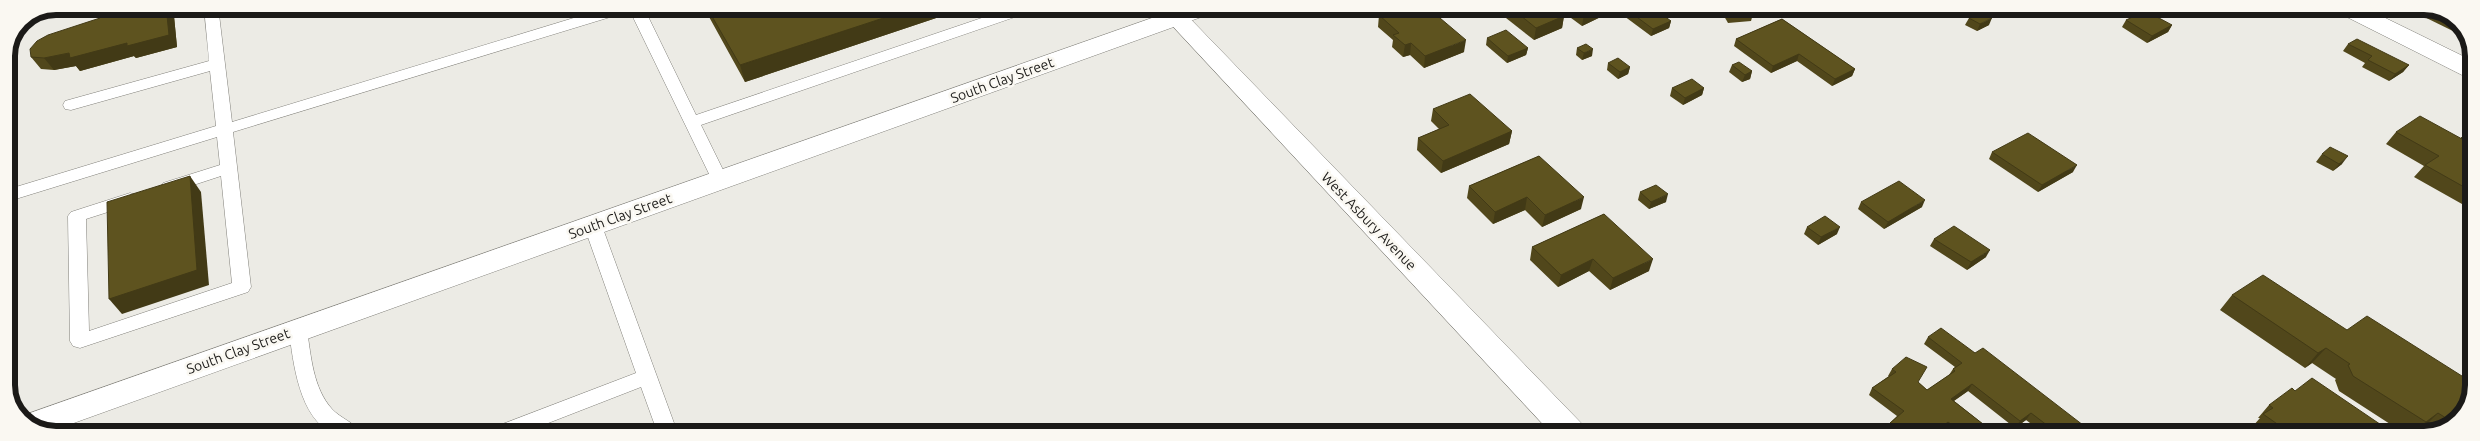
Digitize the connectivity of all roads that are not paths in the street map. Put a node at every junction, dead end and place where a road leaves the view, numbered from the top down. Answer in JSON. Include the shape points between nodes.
{"nodes":[{"id":1,"x":212,"y":15,"type":"edge"},
{"id":2,"x":601,"y":15,"type":"edge"},
{"id":3,"x":639,"y":15,"type":"edge"},
{"id":4,"x":1007,"y":15,"type":"edge"},
{"id":5,"x":1163,"y":15,"type":"edge"},
{"id":6,"x":1174,"y":15,"type":"edge"},
{"id":7,"x":2361,"y":15,"type":"edge"},
{"id":8,"x":217,"y":64,"type":"junction"},
{"id":9,"x":2465,"y":67,"type":"edge"},
{"id":10,"x":71,"y":105,"type":"dead end"},
{"id":11,"x":692,"y":122,"type":"junction"},
{"id":12,"x":223,"y":131,"type":"junction"},
{"id":13,"x":228,"y":168,"type":"junction"},
{"id":14,"x":720,"y":180,"type":"junction"},
{"id":15,"x":15,"y":193,"type":"edge"},
{"id":16,"x":593,"y":226,"type":"junction"},
{"id":17,"x":298,"y":330,"type":"junction"},
{"id":18,"x":647,"y":377,"type":"junction"},
{"id":19,"x":39,"y":422,"type":"edge"},
{"id":20,"x":340,"y":426,"type":"edge"},
{"id":21,"x":519,"y":426,"type":"edge"},
{"id":22,"x":665,"y":426,"type":"edge"},
{"id":23,"x":1564,"y":426,"type":"edge"}],
"edges":[{"from":1,"to":8,"type":"lane"},
{"from":2,"to":12,"type":"lane"},
{"from":3,"to":11,"type":"lane"},
{"from":4,"to":11,"type":"lane"},
{"from":5,"to":14,"type":"street","name":"South Clay Street"},
{"from":6,"to":23,"type":"street","name":"West Asbury Avenue"},
{"from":7,"to":9,"type":"street"},
{"from":8,"to":10,"type":"lane"},
{"from":8,"to":12,"type":"lane"},
{"from":11,"to":14,"type":"lane"},
{"from":12,"to":13,"type":"lane"},
{"from":12,"to":15,"type":"lane"},
{"from":13,"to":13,"type":"lane","via":[[77,216],[80,341],[242,287]]},
{"from":14,"to":16,"type":"street","name":"South Clay Street"},
{"from":16,"to":17,"type":"street","name":"South Clay Street"},
{"from":16,"to":18,"type":"lane"},
{"from":17,"to":19,"type":"street","name":"South Clay Street"},
{"from":17,"to":20,"type":"lane","via":[[308,389],[323,414]]},
{"from":18,"to":21,"type":"lane"},
{"from":18,"to":22,"type":"lane"}]}
